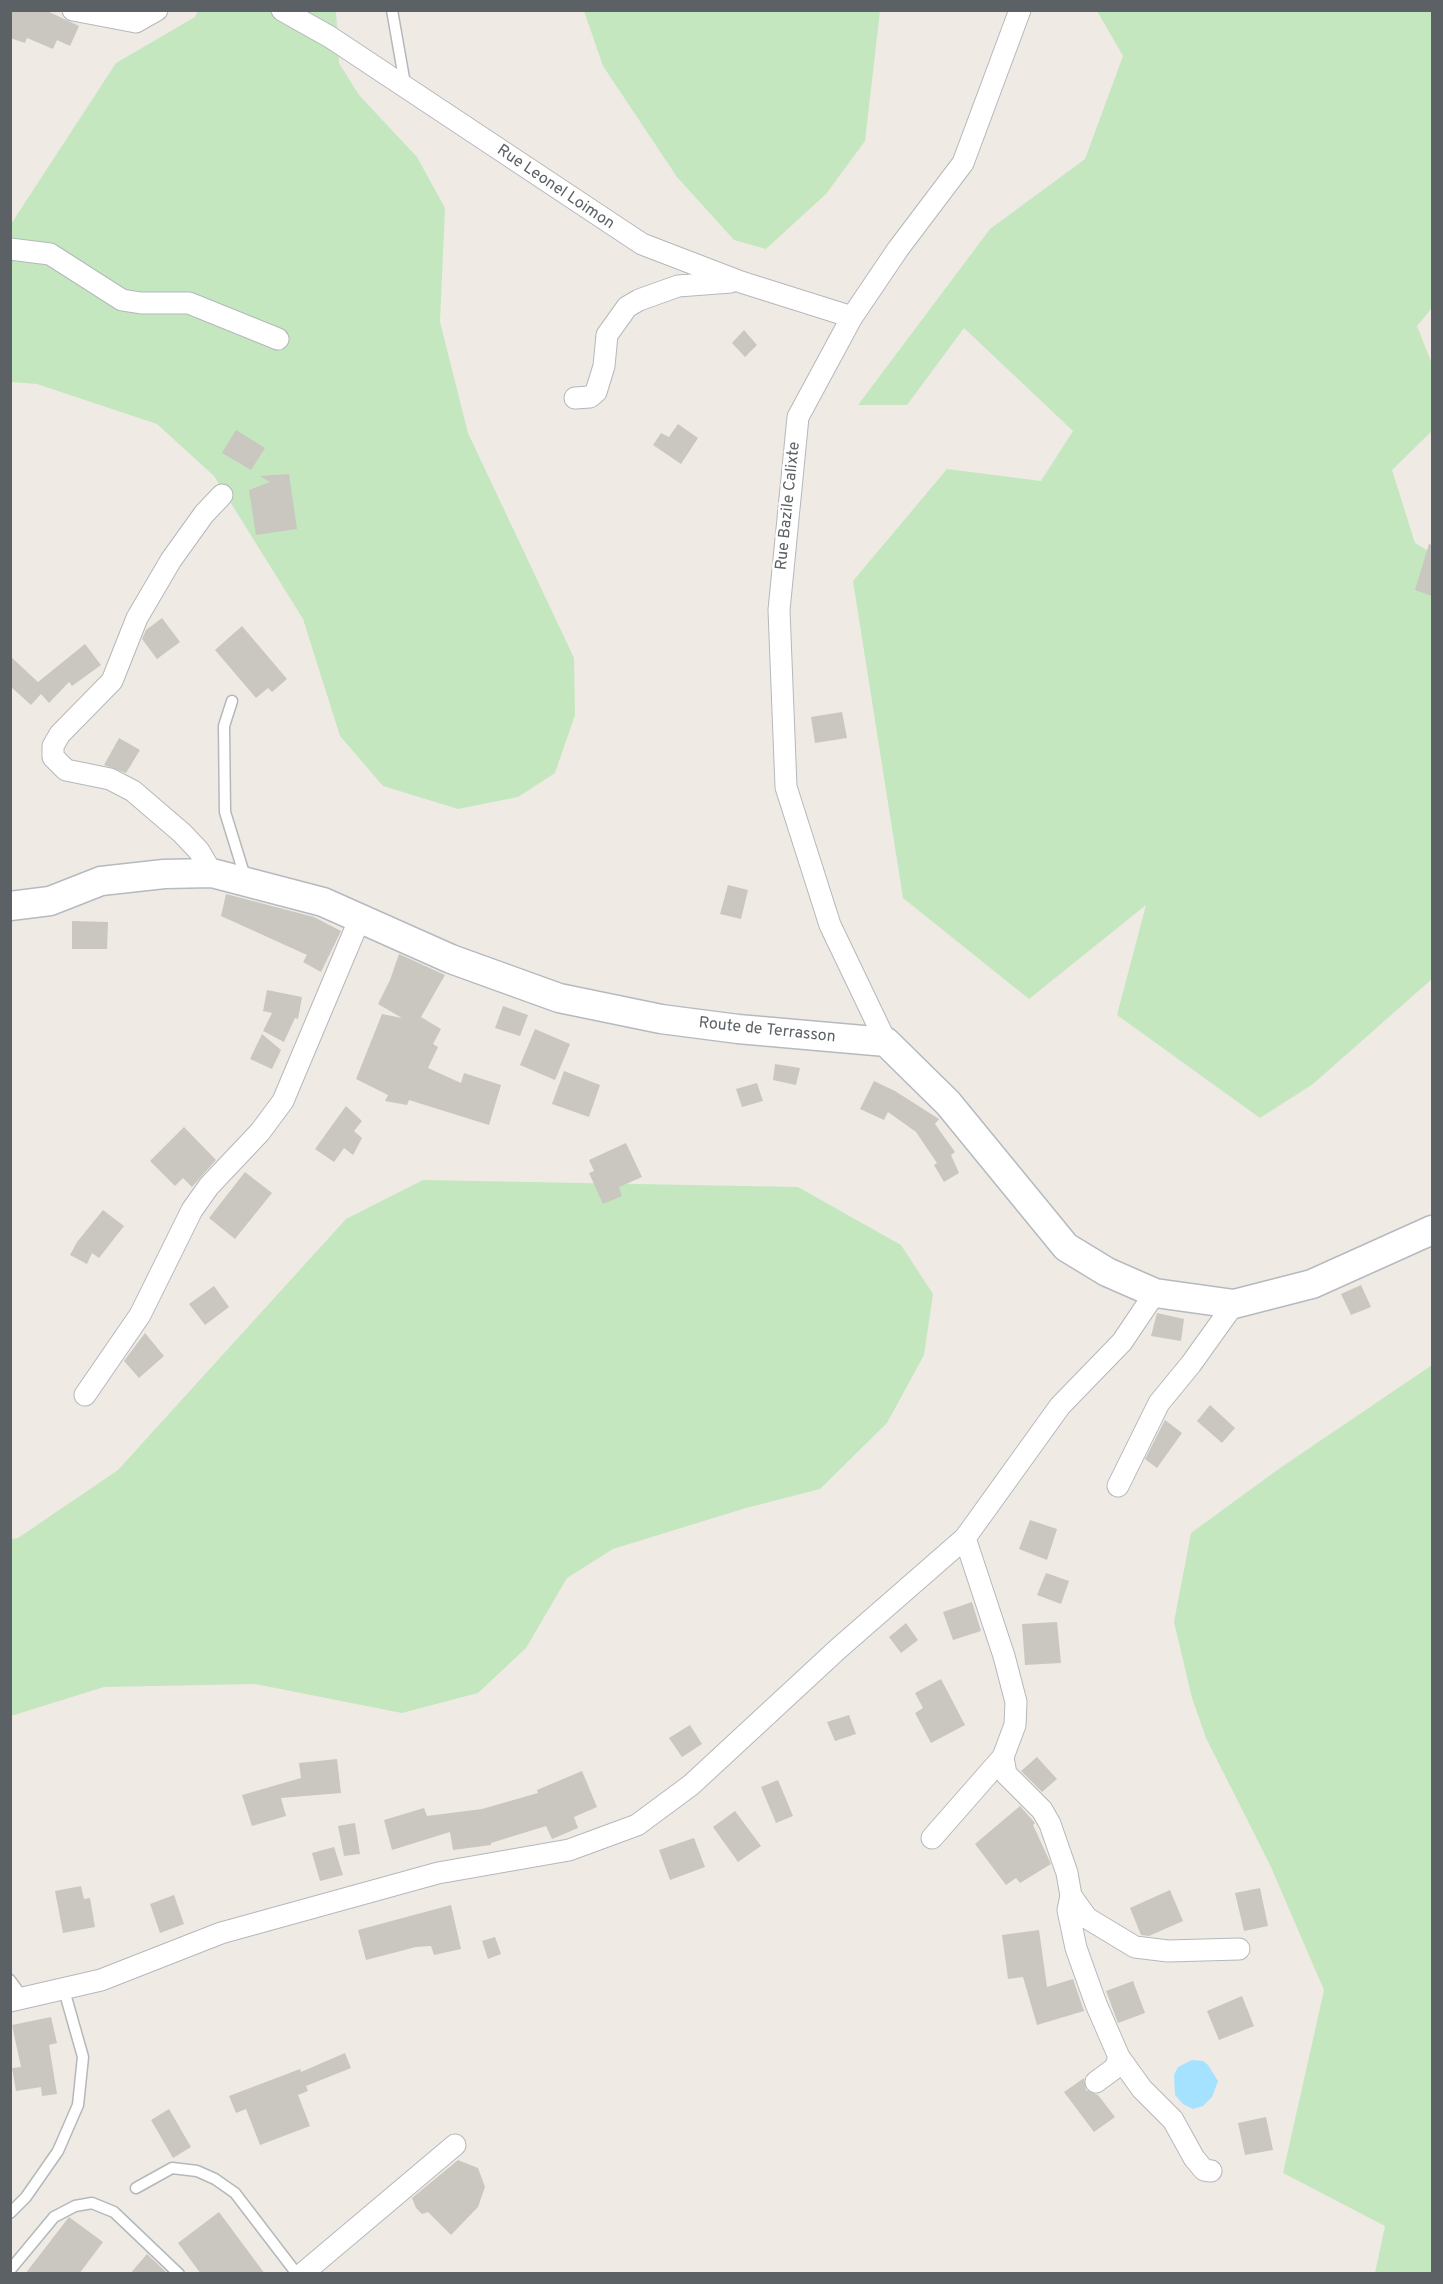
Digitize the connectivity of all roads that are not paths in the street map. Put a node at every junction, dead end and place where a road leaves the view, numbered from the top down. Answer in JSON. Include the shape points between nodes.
{"nodes":[{"id":1,"x":74,"y":10,"type":"edge"},
{"id":2,"x":157,"y":10,"type":"edge"},
{"id":3,"x":282,"y":10,"type":"edge"},
{"id":4,"x":392,"y":10,"type":"edge"},
{"id":5,"x":1020,"y":10,"type":"edge"},
{"id":6,"x":406,"y":88,"type":"junction"},
{"id":7,"x":10,"y":249,"type":"edge"},
{"id":8,"x":741,"y":282,"type":"junction"},
{"id":9,"x":852,"y":317,"type":"junction"},
{"id":10,"x":278,"y":339,"type":"dead end"},
{"id":11,"x":575,"y":398,"type":"dead end"},
{"id":12,"x":222,"y":495,"type":"dead end"},
{"id":13,"x":232,"y":701,"type":"dead end"},
{"id":14,"x":212,"y":873,"type":"junction"},
{"id":15,"x":246,"y":880,"type":"junction"},
{"id":16,"x":10,"y":906,"type":"edge"},
{"id":17,"x":360,"y":918,"type":"junction"},
{"id":18,"x":886,"y":1042,"type":"junction"},
{"id":19,"x":1432,"y":1230,"type":"edge"},
{"id":20,"x":1155,"y":1293,"type":"junction"},
{"id":21,"x":1234,"y":1304,"type":"junction"},
{"id":22,"x":86,"y":1395,"type":"dead end"},
{"id":23,"x":1118,"y":1486,"type":"dead end"},
{"id":24,"x":965,"y":1538,"type":"junction"},
{"id":25,"x":1003,"y":1757,"type":"junction"},
{"id":26,"x":932,"y":1838,"type":"dead end"},
{"id":27,"x":1071,"y":1896,"type":"junction"},
{"id":28,"x":1239,"y":1949,"type":"dead end"},
{"id":29,"x":10,"y":1980,"type":"edge"},
{"id":30,"x":64,"y":1990,"type":"junction"},
{"id":31,"x":17,"y":2000,"type":"edge"},
{"id":32,"x":1119,"y":2057,"type":"junction"},
{"id":33,"x":1096,"y":2082,"type":"dead end"},
{"id":34,"x":455,"y":2145,"type":"dead end"},
{"id":35,"x":1211,"y":2171,"type":"dead end"},
{"id":36,"x":136,"y":2188,"type":"dead end"},
{"id":37,"x":10,"y":2213,"type":"edge"},
{"id":38,"x":10,"y":2270,"type":"edge"},
{"id":39,"x":178,"y":2274,"type":"edge"},
{"id":40,"x":297,"y":2274,"type":"edge"},
{"id":41,"x":302,"y":2274,"type":"edge"}],
"edges":[{"from":1,"to":2,"type":"street","via":[[136,22]]},
{"from":3,"to":6,"type":"street","name":"Rue Leonel Loimon"},
{"from":4,"to":6,"type":"lane"},
{"from":5,"to":9,"type":"street","name":"Rue Bazile Calixte","via":[[963,163]]},
{"from":6,"to":8,"type":"street","name":"Rue Leonel Loimon","via":[[642,244]]},
{"from":7,"to":10,"type":"street","via":[[50,254],[122,300],[189,303]]},
{"from":8,"to":9,"type":"street","name":"Rue Leonel Loimon"},
{"from":8,"to":11,"type":"street","via":[[678,286],[627,307],[607,335],[596,392],[590,397]]},
{"from":9,"to":18,"type":"street","name":"Rue Bazile Calixte","via":[[798,417],[779,610],[786,786],[830,925]]},
{"from":12,"to":14,"type":"street","via":[[171,560],[137,618],[112,681],[53,746],[53,757],[66,770],[111,779],[133,791],[182,833]]},
{"from":13,"to":15,"type":"lane","via":[[224,726],[225,812]]},
{"from":14,"to":15,"type":"street","name":"Route de Terrasson"},
{"from":14,"to":16,"type":"street","name":"Route de Terrasson","via":[[101,881],[50,901]]},
{"from":15,"to":17,"type":"street","name":"Route de Terrasson","via":[[323,902]]},
{"from":17,"to":18,"type":"street","name":"Route de Terrasson","via":[[451,958],[560,998],[661,1019]]},
{"from":17,"to":22,"type":"street","via":[[283,1101],[192,1210],[140,1316]]},
{"from":18,"to":20,"type":"street","via":[[948,1103],[1066,1247],[1107,1272]]},
{"from":19,"to":21,"type":"street","via":[[1312,1284]]},
{"from":20,"to":21,"type":"street"},
{"from":20,"to":24,"type":"street","via":[[1122,1342],[1060,1406]]},
{"from":21,"to":23,"type":"street","via":[[1159,1403]]},
{"from":24,"to":25,"type":"street","via":[[1016,1702],[1015,1725]]},
{"from":24,"to":30,"type":"street","via":[[691,1785],[637,1825],[570,1850],[438,1874],[221,1933],[101,1980]]},
{"from":25,"to":26,"type":"street"},
{"from":25,"to":27,"type":"street","via":[[1006,1774],[1042,1810],[1050,1824]]},
{"from":27,"to":28,"type":"street","via":[[1087,1918],[1135,1947],[1168,1951]]},
{"from":27,"to":32,"type":"street","via":[[1068,1910],[1076,1948]]},
{"from":29,"to":31,"type":"lane"},
{"from":30,"to":31,"type":"street"},
{"from":30,"to":37,"type":"lane","via":[[83,2057],[78,2105],[58,2151]]},
{"from":32,"to":33,"type":"street","via":[[1115,2068]]},
{"from":32,"to":35,"type":"street","via":[[1142,2089],[1173,2120],[1194,2158],[1204,2170]]},
{"from":34,"to":41,"type":"street"},
{"from":36,"to":40,"type":"lane","via":[[172,2168],[197,2171],[215,2179],[235,2193]]},
{"from":38,"to":39,"type":"lane","via":[[54,2217],[75,2206],[92,2203],[114,2212]]}]}
